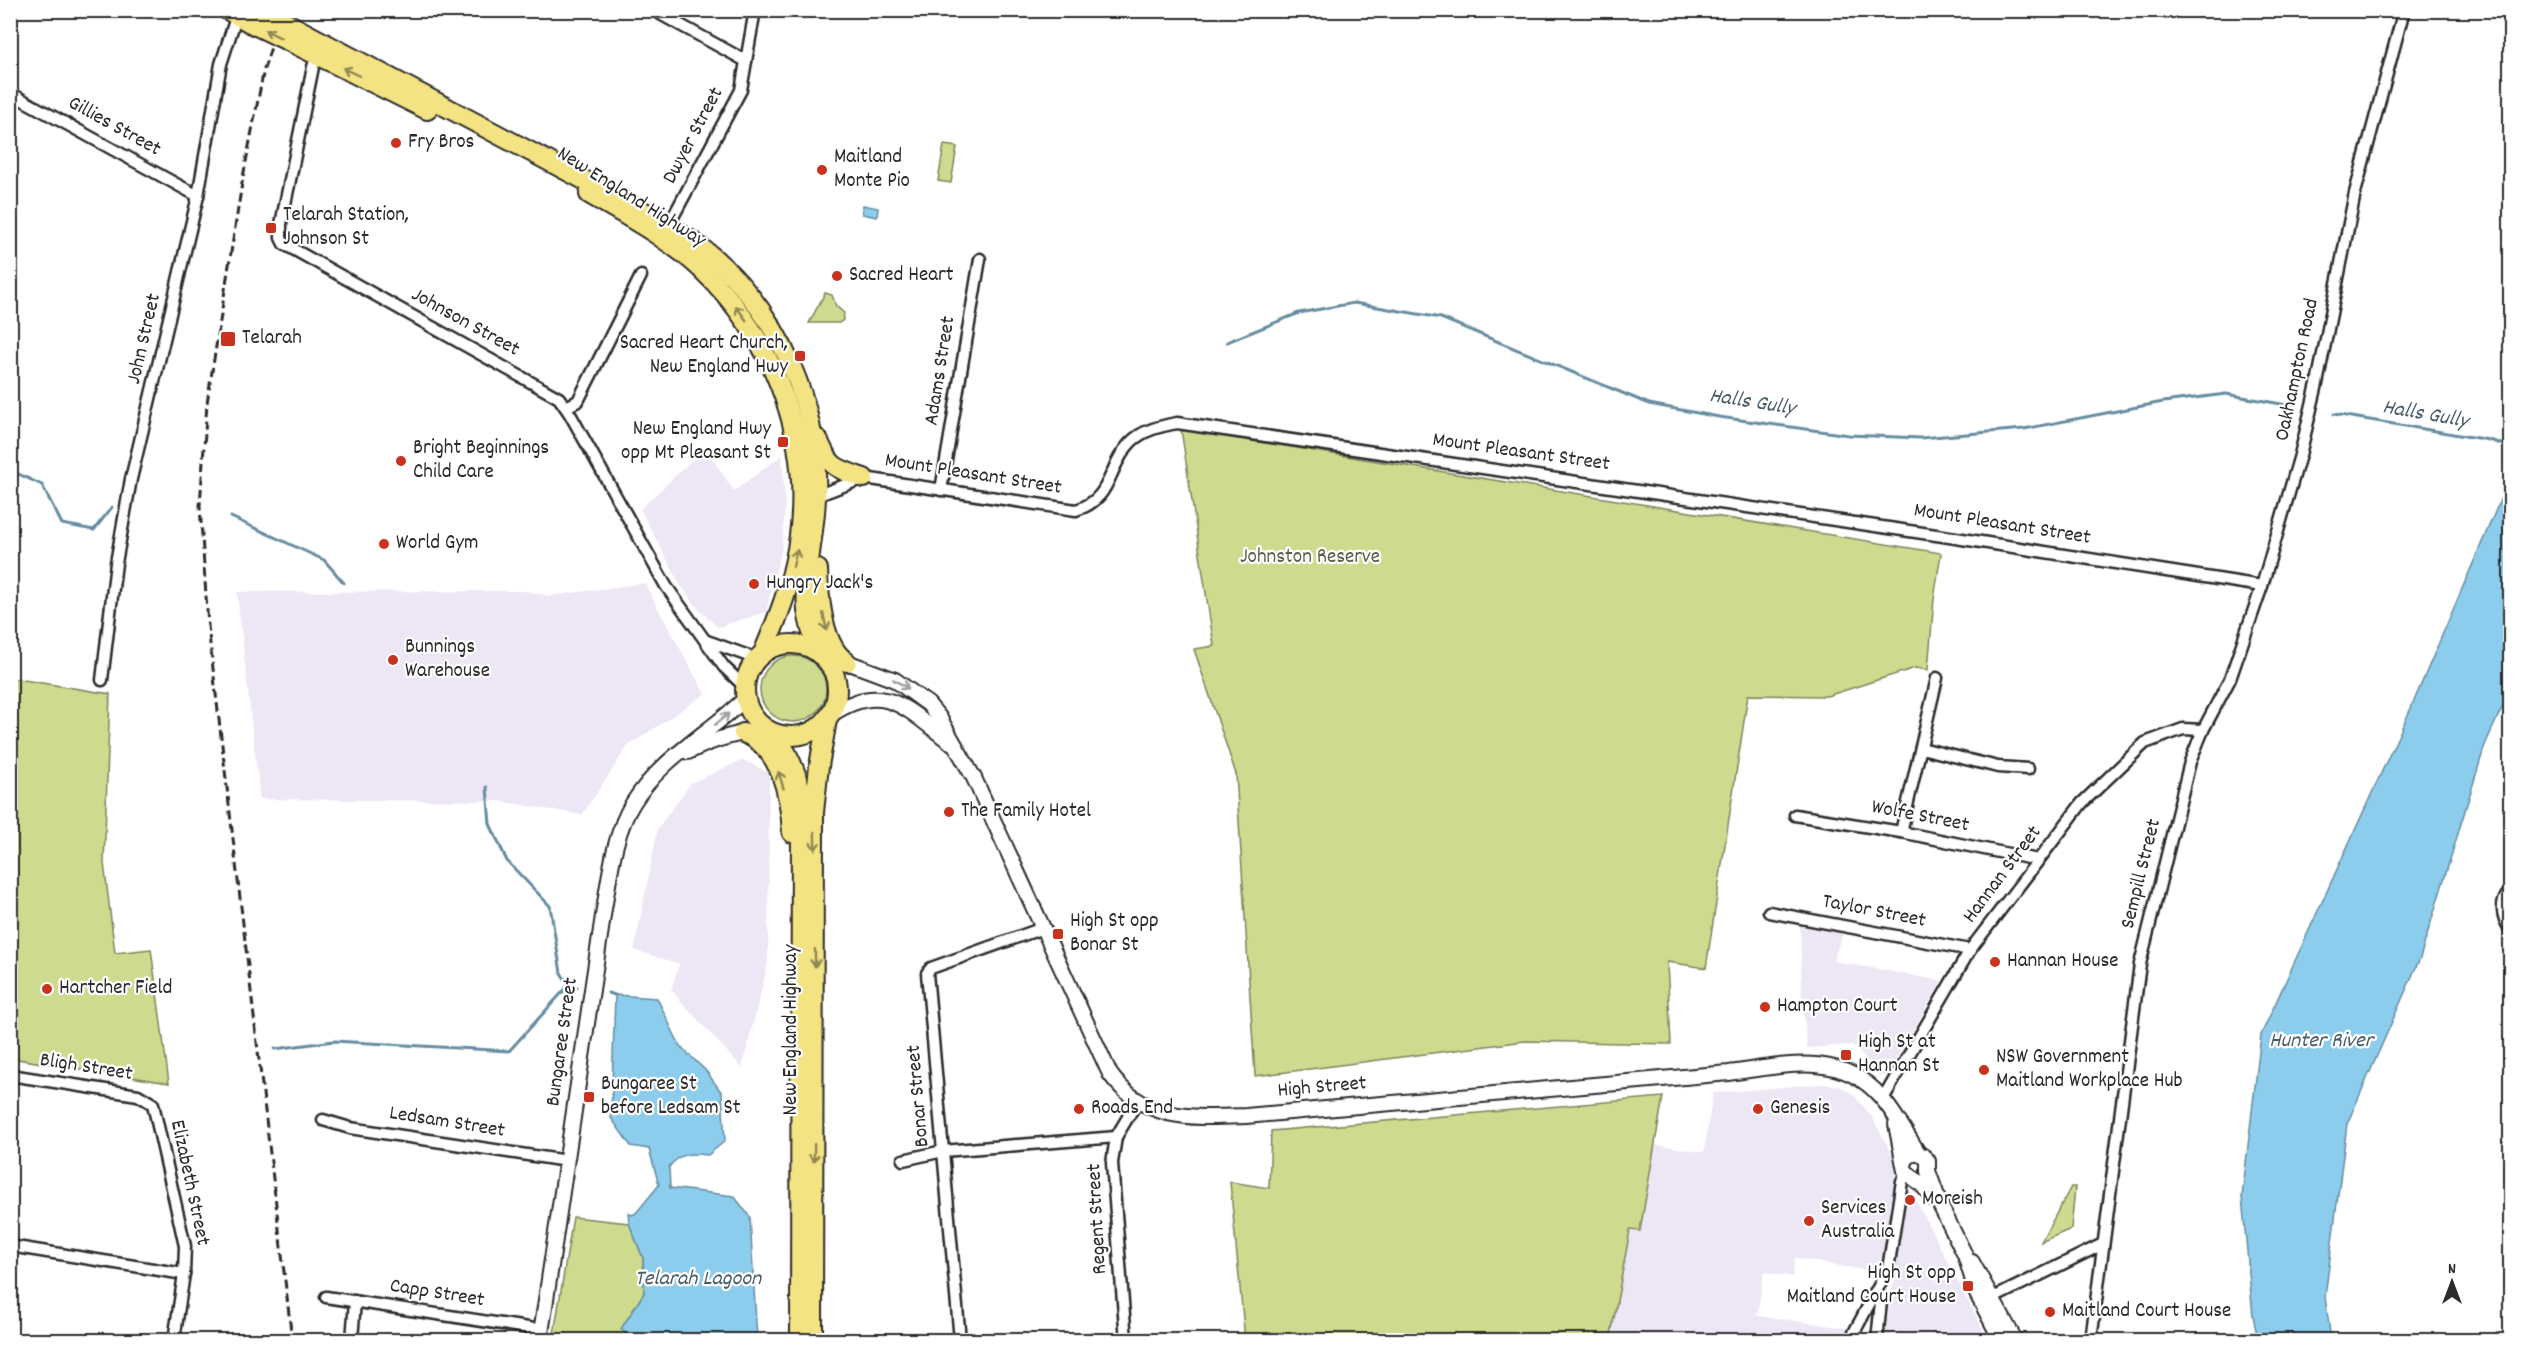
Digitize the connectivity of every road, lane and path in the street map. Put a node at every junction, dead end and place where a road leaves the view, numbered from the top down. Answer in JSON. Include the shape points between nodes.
{"nodes":[{"id":1,"x":653,"y":10,"type":"edge"},
{"id":2,"x":755,"y":10,"type":"edge"},
{"id":3,"x":2404,"y":10,"type":"edge"},
{"id":4,"x":243,"y":14,"type":"edge"},
{"id":5,"x":320,"y":49,"type":"junction"},
{"id":6,"x":746,"y":61,"type":"junction"},
{"id":7,"x":10,"y":93,"type":"edge"},
{"id":8,"x":198,"y":196,"type":"junction"},
{"id":9,"x":665,"y":232,"type":"junction"},
{"id":10,"x":980,"y":259,"type":"dead end"},
{"id":11,"x":641,"y":276,"type":"dead end"},
{"id":12,"x":566,"y":406,"type":"junction"},
{"id":13,"x":807,"y":410,"type":"junction"},
{"id":14,"x":864,"y":478,"type":"junction"},
{"id":15,"x":941,"y":490,"type":"junction"},
{"id":16,"x":816,"y":496,"type":"junction"},
{"id":17,"x":814,"y":523,"type":"junction"},
{"id":18,"x":2262,"y":586,"type":"junction"},
{"id":19,"x":707,"y":641,"type":"junction"},
{"id":20,"x":760,"y":656,"type":"junction"},
{"id":21,"x":822,"y":656,"type":"junction"},
{"id":22,"x":847,"y":662,"type":"junction"},
{"id":23,"x":1937,"y":678,"type":"dead end"},
{"id":24,"x":102,"y":680,"type":"dead end"},
{"id":25,"x":745,"y":692,"type":"junction"},
{"id":26,"x":829,"y":717,"type":"junction"},
{"id":27,"x":2203,"y":730,"type":"junction"},
{"id":28,"x":772,"y":732,"type":"junction"},
{"id":29,"x":743,"y":733,"type":"junction"},
{"id":30,"x":954,"y":745,"type":"junction"},
{"id":31,"x":1921,"y":748,"type":"junction"},
{"id":32,"x":665,"y":765,"type":"junction"},
{"id":33,"x":2028,"y":769,"type":"dead end"},
{"id":34,"x":1795,"y":815,"type":"dead end"},
{"id":35,"x":1901,"y":832,"type":"junction"},
{"id":36,"x":2038,"y":860,"type":"junction"},
{"id":37,"x":2508,"y":894,"type":"edge"},
{"id":38,"x":801,"y":900,"type":"junction"},
{"id":39,"x":1770,"y":912,"type":"dead end"},
{"id":40,"x":1043,"y":928,"type":"junction"},
{"id":41,"x":2511,"y":929,"type":"edge"},
{"id":42,"x":1970,"y":950,"type":"junction"},
{"id":43,"x":10,"y":1075,"type":"edge"},
{"id":44,"x":1883,"y":1099,"type":"junction"},
{"id":45,"x":1137,"y":1102,"type":"junction"},
{"id":46,"x":153,"y":1104,"type":"joint"},
{"id":47,"x":1895,"y":1116,"type":"junction"},
{"id":48,"x":323,"y":1120,"type":"dead end"},
{"id":49,"x":1116,"y":1137,"type":"junction"},
{"id":50,"x":943,"y":1150,"type":"junction"},
{"id":51,"x":1919,"y":1154,"type":"junction"},
{"id":52,"x":903,"y":1160,"type":"dead end"},
{"id":53,"x":567,"y":1161,"type":"junction"},
{"id":54,"x":1928,"y":1171,"type":"junction"},
{"id":55,"x":1908,"y":1172,"type":"junction"},
{"id":56,"x":1941,"y":1207,"type":"junction"},
{"id":57,"x":2103,"y":1244,"type":"junction"},
{"id":58,"x":10,"y":1246,"type":"edge"},
{"id":59,"x":184,"y":1274,"type":"junction"},
{"id":60,"x":1875,"y":1292,"type":"junction"},
{"id":61,"x":326,"y":1297,"type":"dead end"},
{"id":62,"x":355,"y":1301,"type":"junction"},
{"id":63,"x":1987,"y":1301,"type":"junction"},
{"id":64,"x":541,"y":1335,"type":"edge"},
{"id":65,"x":174,"y":1341,"type":"edge"},
{"id":66,"x":352,"y":1341,"type":"edge"},
{"id":67,"x":800,"y":1341,"type":"edge"},
{"id":68,"x":813,"y":1341,"type":"edge"},
{"id":69,"x":960,"y":1341,"type":"edge"},
{"id":70,"x":1126,"y":1341,"type":"edge"},
{"id":71,"x":1850,"y":1341,"type":"edge"},
{"id":72,"x":1877,"y":1341,"type":"edge"},
{"id":73,"x":2001,"y":1341,"type":"edge"},
{"id":74,"x":2015,"y":1341,"type":"edge"},
{"id":75,"x":2091,"y":1341,"type":"edge"}],
"edges":[{"from":1,"to":6,"type":"street"},
{"from":2,"to":6,"type":"street","name":"Dwyer Street"},
{"from":3,"to":18,"type":"street","name":"Oakhampton Road","via":[[2355,193],[2300,456]]},
{"from":4,"to":5,"type":"highway","name":"New England Highway","bridge":true},
{"from":4,"to":8,"type":"street","name":"John Street","via":[[221,64]]},
{"from":5,"to":9,"type":"highway","name":"New England Highway","via":[[598,185]]},
{"from":5,"to":12,"type":"street","name":"Johnson Street","via":[[281,224],[284,243],[552,393]]},
{"from":6,"to":9,"type":"street","name":"Dwyer Street","via":[[741,90]]},
{"from":7,"to":8,"type":"street","name":"Gillies Street"},
{"from":8,"to":24,"type":"street","name":"John Street","via":[[131,479]]},
{"from":9,"to":13,"type":"highway","name":"New England Highway","via":[[693,241],[737,280],[760,309],[788,357]]},
{"from":20,"to":9,"type":"highway","name":"New England Highway","one_way":true,"via":[[789,582],[800,527],[799,457],[789,410],[774,368],[745,318]]},
{"from":10,"to":15,"type":"street","name":"Adams Street"},
{"from":11,"to":12,"type":"street","via":[[578,401]]},
{"from":12,"to":19,"type":"street","name":"Johnson Street","via":[[666,586]]},
{"from":13,"to":14,"type":"highway","via":[[826,458],[837,468]]},
{"from":13,"to":16,"type":"highway","name":"New England Highway","via":[[815,455]]},
{"from":14,"to":15,"type":"street","name":"Mount Pleasant Street"},
{"from":14,"to":16,"type":"street","name":"Mount Pleasant Street"},
{"from":15,"to":18,"type":"street","name":"Mount Pleasant Street","via":[[1076,510],[1095,502],[1103,493],[1131,442],[1161,426],[1185,423]]},
{"from":16,"to":17,"type":"highway","name":"New England Highway"},
{"from":17,"to":21,"type":"highway","name":"New England Highway","via":[[807,611]]},
{"from":17,"to":22,"type":"highway","one_way":true,"via":[[818,583],[829,636],[837,656]]},
{"from":18,"to":27,"type":"street","name":"Oakhampton Road","via":[[2230,679]]},
{"from":19,"to":20,"type":"street"},
{"from":19,"to":25,"type":"street","name":"Johnson Street"},
{"from":20,"to":21,"type":"highway","via":[[790,644]]},
{"from":20,"to":25,"type":"highway","via":[[749,673]]},
{"from":21,"to":22,"type":"main road","name":"High Street"},
{"from":21,"to":26,"type":"highway","via":[[836,676],[838,689]]},
{"from":22,"to":30,"type":"main road","name":"High Street","one_way":true,"via":[[913,691],[933,711]]},
{"from":23,"to":31,"type":"street"},
{"from":25,"to":28,"type":"highway","via":[[754,717]]},
{"from":32,"to":25,"type":"main road","name":"Bungaree Street","one_way":true},
{"from":26,"to":28,"type":"highway","via":[[819,729],[808,734]]},
{"from":26,"to":30,"type":"main road","name":"High Street","via":[[856,700],[880,698],[910,711]]},
{"from":26,"to":68,"type":"highway","name":"New England Highway","one_way":true,"via":[[814,812]]},
{"from":27,"to":36,"type":"street","name":"Hannan Street","via":[[2183,729],[2145,743],[2082,803]]},
{"from":27,"to":57,"type":"street","name":"Sempill Street","via":[[2190,762],[2140,964]]},
{"from":28,"to":29,"type":"main road","name":"Bungaree Street"},
{"from":28,"to":38,"type":"highway","name":"New England Highway","via":[[788,753],[801,792]]},
{"from":29,"to":32,"type":"main road","name":"Bungaree Street","via":[[715,740]]},
{"from":38,"to":29,"type":"highway","one_way":true,"via":[[782,779],[769,749]]},
{"from":30,"to":40,"type":"main road","name":"High Street","via":[[974,778]]},
{"from":31,"to":33,"type":"street","via":[[1998,767]]},
{"from":31,"to":35,"type":"street"},
{"from":32,"to":53,"type":"main road","name":"Bungaree Street","via":[[631,805],[613,860]]},
{"from":34,"to":35,"type":"street","name":"Wolfe Street"},
{"from":35,"to":36,"type":"street","name":"Wolfe Street"},
{"from":36,"to":42,"type":"street","name":"Hannan Street"},
{"from":37,"to":41,"type":"street","via":[[2503,915]]},
{"from":38,"to":67,"type":"highway","name":"New England Highway"},
{"from":39,"to":42,"type":"street","name":"Taylor Street"},
{"from":40,"to":45,"type":"main road","name":"High Street","via":[[1110,1074]]},
{"from":40,"to":50,"type":"street","name":"Bonar Street","via":[[931,968],[927,973]]},
{"from":42,"to":44,"type":"street","name":"Hannan Street"},
{"from":43,"to":46,"type":"street","name":"Bligh Street","via":[[138,1095]]},
{"from":44,"to":45,"type":"main road","name":"High Street","via":[[1846,1071],[1816,1064],[1246,1116],[1170,1114]]},
{"from":44,"to":47,"type":"main road","name":"High Street"},
{"from":45,"to":49,"type":"street","name":"Regent Street"},
{"from":46,"to":59,"type":"street","name":"Elizabeth Street","via":[[185,1246]]},
{"from":47,"to":51,"type":"main road","name":"High Street"},
{"from":47,"to":55,"type":"main road","name":"High Street"},
{"from":48,"to":53,"type":"street","name":"Ledsam Street","via":[[350,1128]]},
{"from":49,"to":50,"type":"street"},
{"from":49,"to":70,"type":"street","name":"Regent Street","via":[[1112,1163]]},
{"from":50,"to":52,"type":"street"},
{"from":50,"to":69,"type":"street","name":"Bonar Street"},
{"from":51,"to":54,"type":"main road","via":[[1928,1161]]},
{"from":51,"to":55,"type":"main road","via":[[1909,1156]]},
{"from":53,"to":64,"type":"main road","name":"Bungaree Street"},
{"from":54,"to":55,"type":"main road","via":[[1922,1177]]},
{"from":54,"to":56,"type":"main road"},
{"from":55,"to":56,"type":"main road"},
{"from":55,"to":60,"type":"street","via":[[1902,1181],[1888,1269]]},
{"from":56,"to":63,"type":"main road"},
{"from":57,"to":63,"type":"street"},
{"from":57,"to":75,"type":"street","name":"Sempill Street"},
{"from":58,"to":59,"type":"street"},
{"from":59,"to":65,"type":"street","name":"Elizabeth Street"},
{"from":60,"to":71,"type":"street"},
{"from":60,"to":72,"type":"street","via":[[1881,1302]]},
{"from":61,"to":62,"type":"street","name":"Capp Street"},
{"from":62,"to":64,"type":"street","name":"Capp Street"},
{"from":62,"to":66,"type":"street"},
{"from":63,"to":73,"type":"main road"},
{"from":63,"to":74,"type":"main road"}]}
